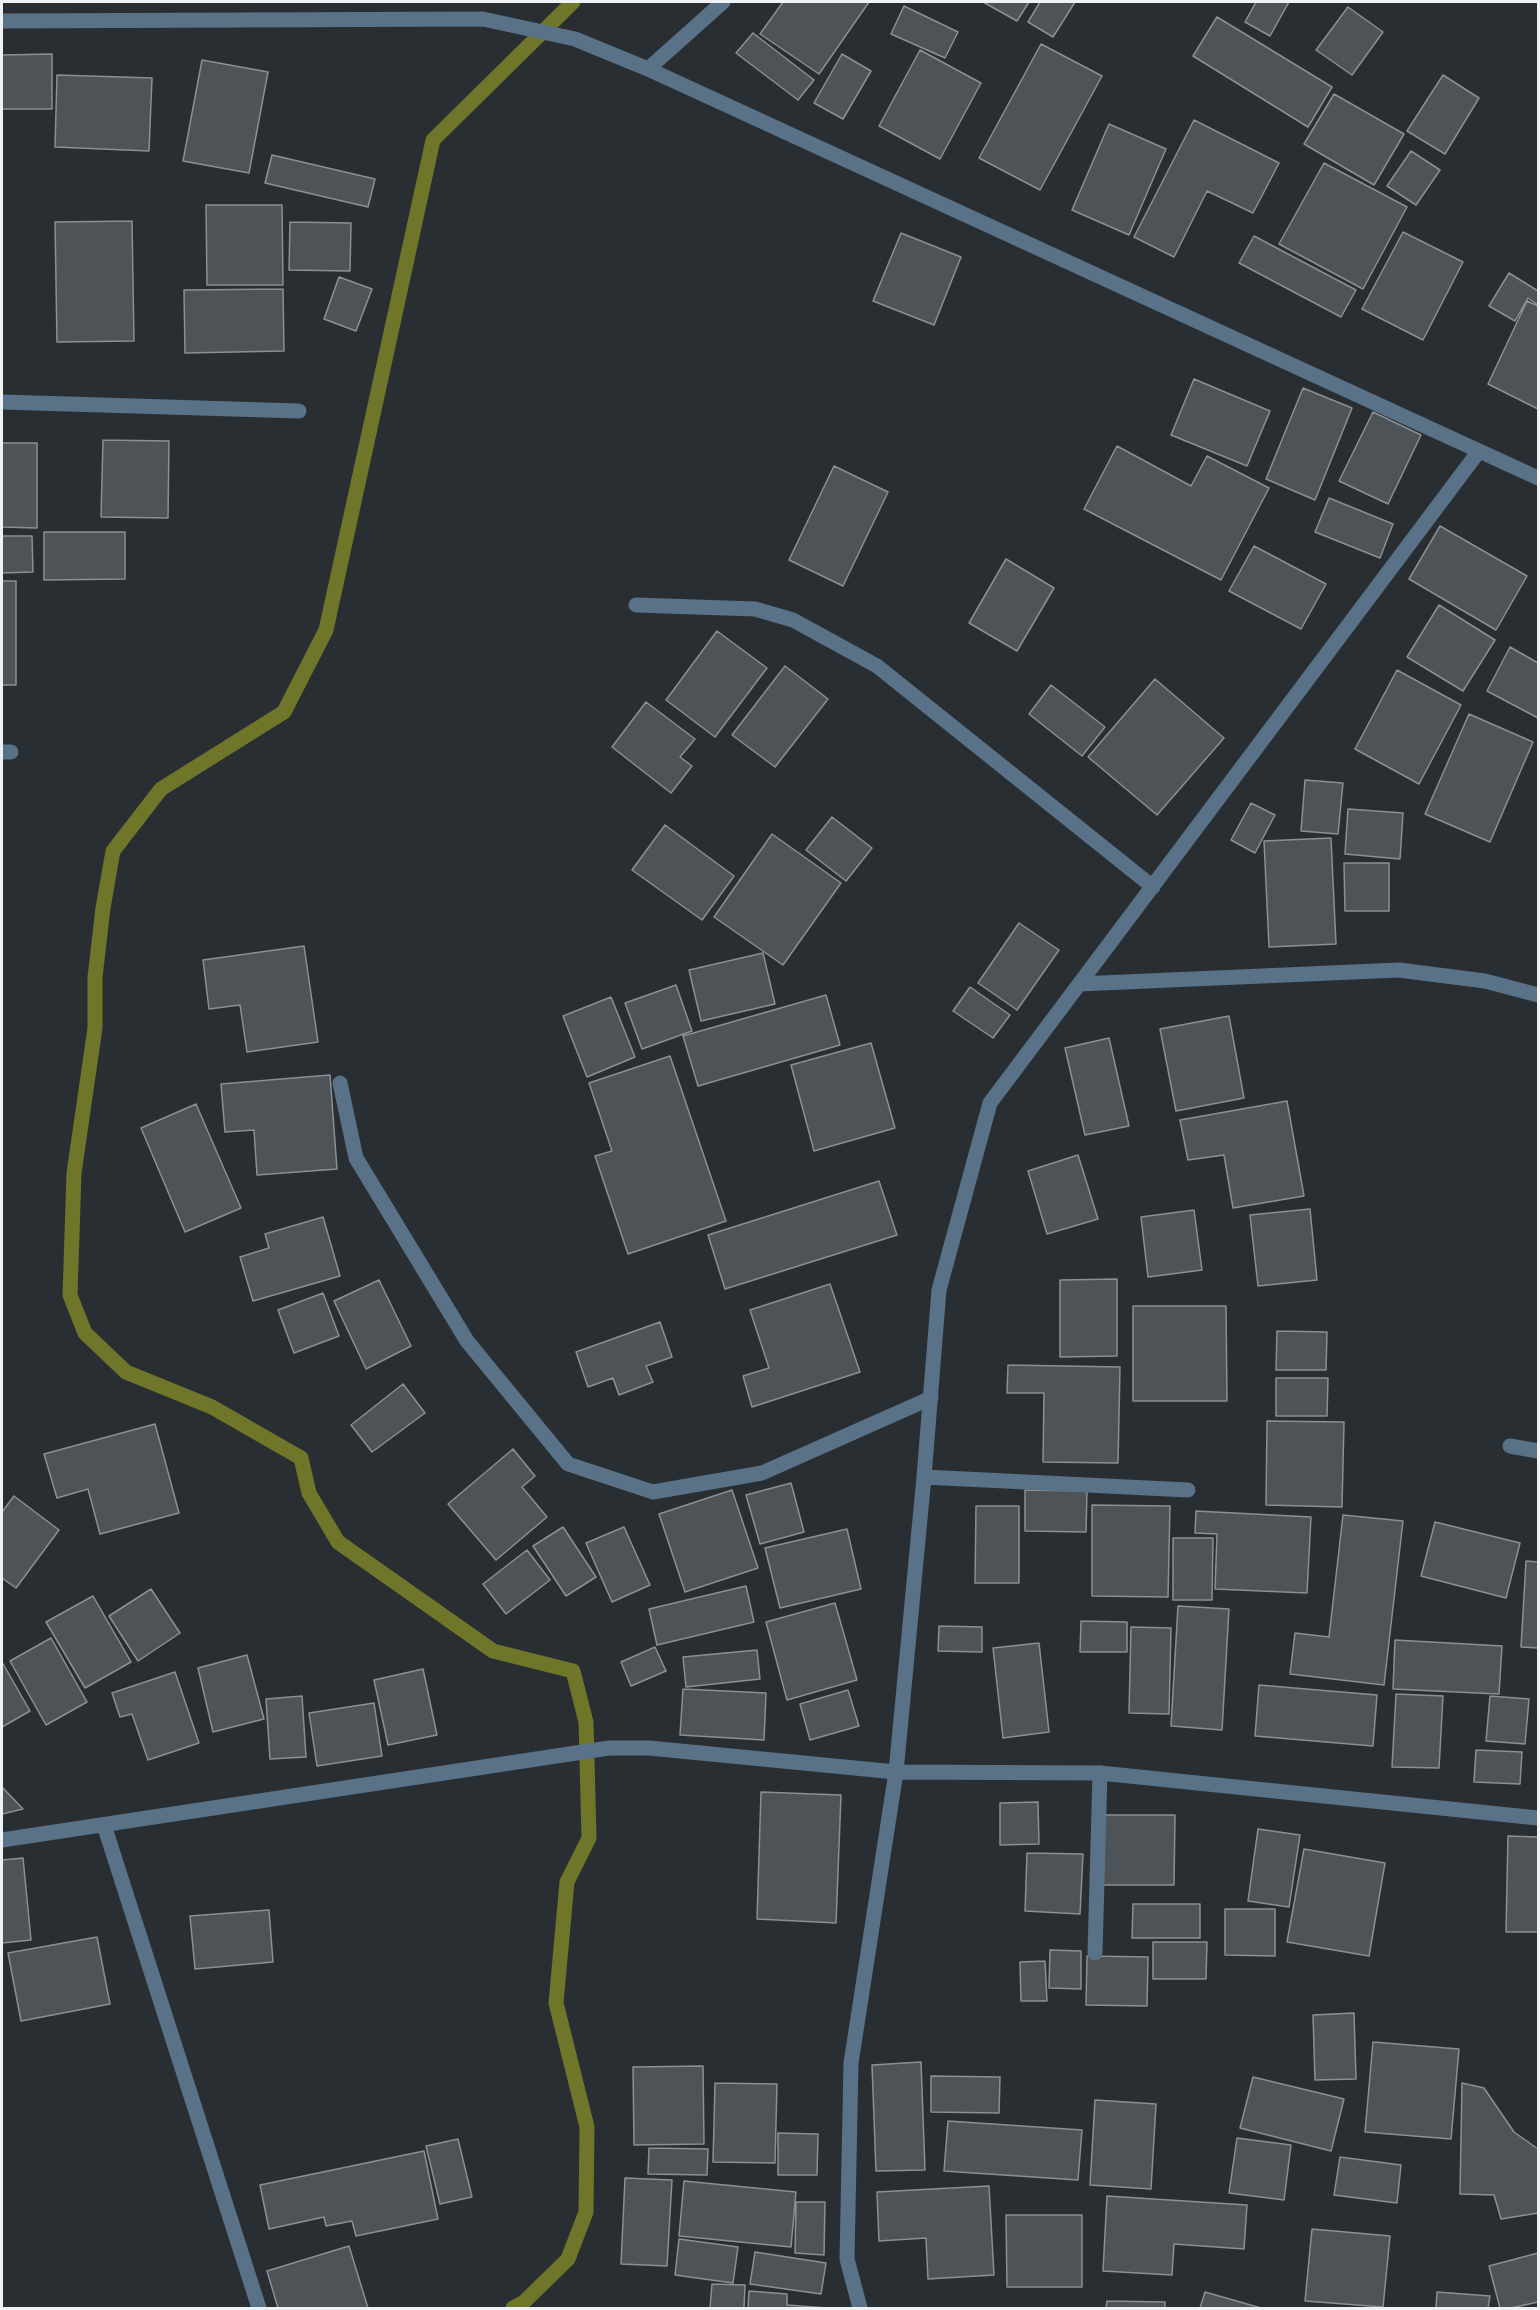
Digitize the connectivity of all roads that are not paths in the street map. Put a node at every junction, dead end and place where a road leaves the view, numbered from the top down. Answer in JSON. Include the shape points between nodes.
{"nodes":[{"id":1,"x":723,"y":2,"type":"edge"},
{"id":2,"x":2,"y":21,"type":"edge"},
{"id":3,"x":648,"y":69,"type":"junction"},
{"id":4,"x":2,"y":402,"type":"edge"},
{"id":5,"x":299,"y":411,"type":"dead end"},
{"id":6,"x":1479,"y":451,"type":"junction"},
{"id":7,"x":1539,"y":478,"type":"edge"},
{"id":8,"x":636,"y":605,"type":"dead end"},
{"id":9,"x":1153,"y":887,"type":"junction"},
{"id":10,"x":1079,"y":984,"type":"junction"},
{"id":11,"x":1539,"y":995,"type":"edge"},
{"id":12,"x":340,"y":1083,"type":"dead end"},
{"id":13,"x":931,"y":1398,"type":"junction"},
{"id":14,"x":1510,"y":1446,"type":"dead end"},
{"id":15,"x":1539,"y":1451,"type":"edge"},
{"id":16,"x":924,"y":1477,"type":"junction"},
{"id":17,"x":1188,"y":1490,"type":"dead end"},
{"id":18,"x":896,"y":1772,"type":"junction"},
{"id":19,"x":1100,"y":1773,"type":"junction"},
{"id":20,"x":1539,"y":1818,"type":"edge"},
{"id":21,"x":104,"y":1825,"type":"junction"},
{"id":22,"x":2,"y":1840,"type":"edge"},
{"id":23,"x":1095,"y":1953,"type":"dead end"},
{"id":24,"x":259,"y":2308,"type":"edge"},
{"id":25,"x":860,"y":2308,"type":"edge"}],
"edges":[{"from":1,"to":3,"type":"street"},
{"from":2,"to":3,"type":"street","via":[[483,19],[575,39]]},
{"from":3,"to":6,"type":"street"},
{"from":4,"to":5,"type":"street"},
{"from":6,"to":7,"type":"street"},
{"from":6,"to":9,"type":"street"},
{"from":8,"to":9,"type":"street","via":[[754,609],[793,620],[877,666]]},
{"from":9,"to":10,"type":"street"},
{"from":10,"to":11,"type":"street","via":[[1399,970],[1485,981]]},
{"from":10,"to":13,"type":"street","via":[[990,1103],[939,1290]]},
{"from":12,"to":13,"type":"street","via":[[356,1158],[467,1341],[568,1464],[653,1492],[762,1473]]},
{"from":13,"to":16,"type":"street"},
{"from":14,"to":15,"type":"street"},
{"from":16,"to":17,"type":"street"},
{"from":16,"to":18,"type":"street"},
{"from":18,"to":19,"type":"street"},
{"from":18,"to":21,"type":"street","via":[[649,1748],[609,1748]]},
{"from":18,"to":25,"type":"street","via":[[851,2063],[847,2259]]},
{"from":19,"to":20,"type":"street"},
{"from":19,"to":23,"type":"street"},
{"from":21,"to":22,"type":"street"},
{"from":21,"to":24,"type":"street"}]}
